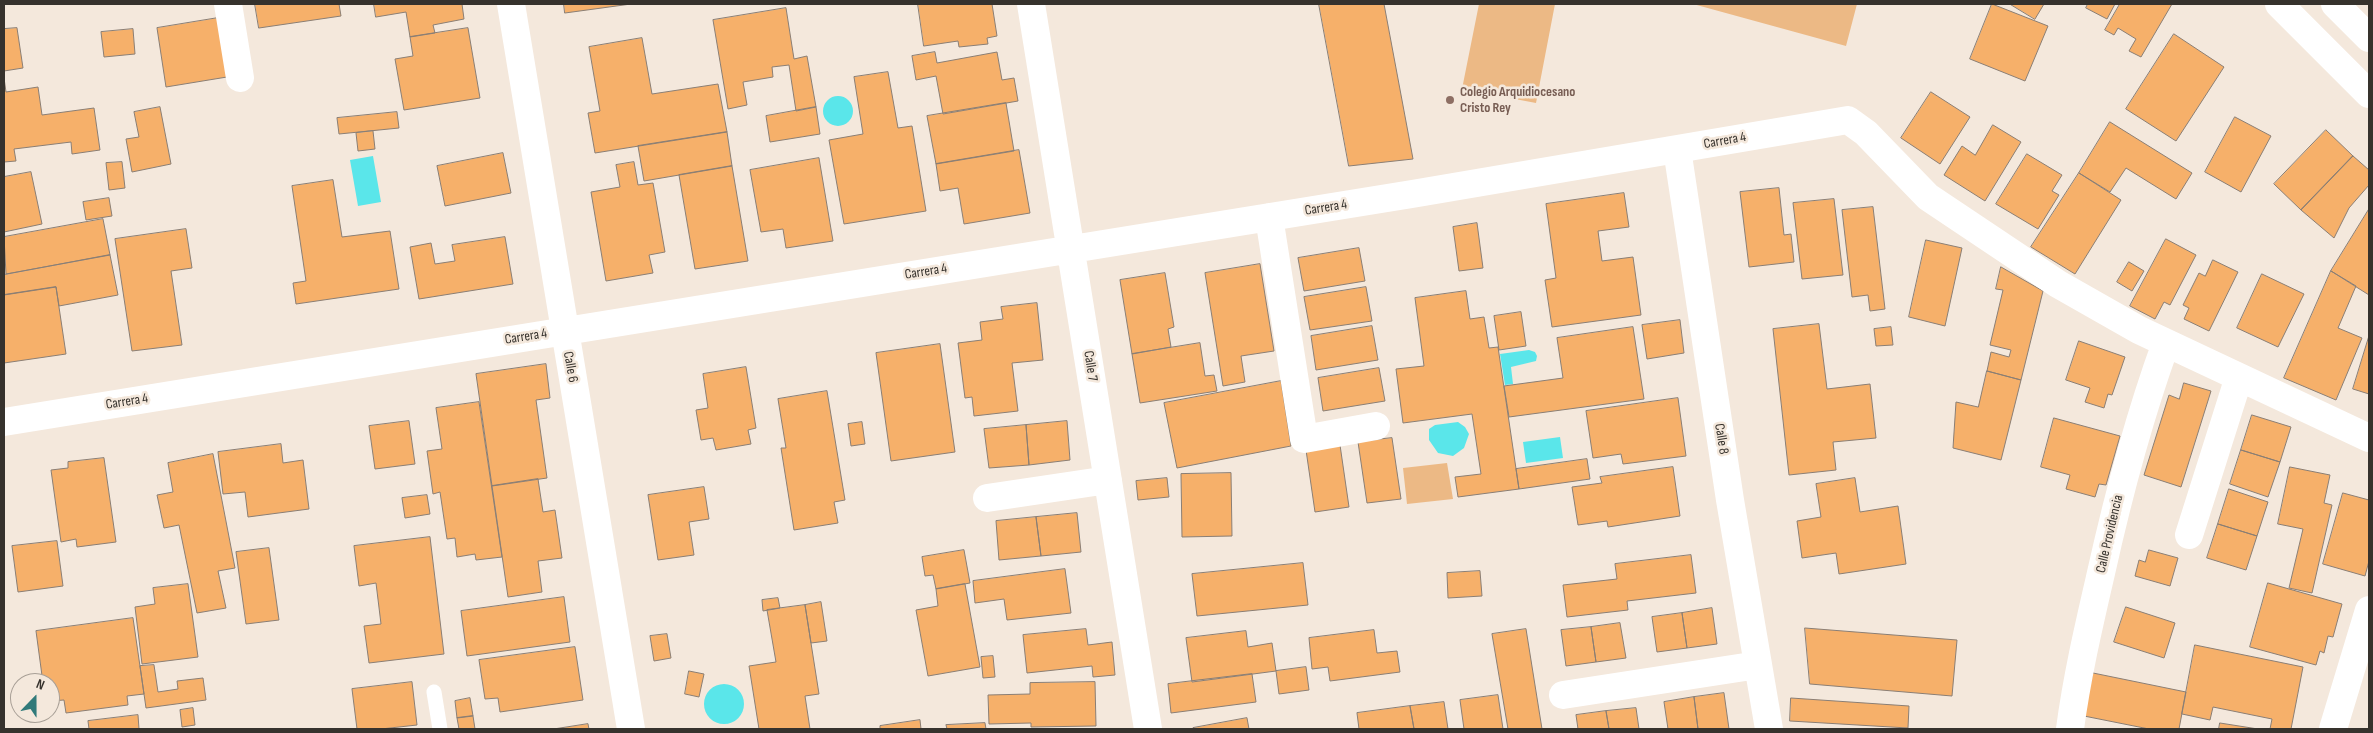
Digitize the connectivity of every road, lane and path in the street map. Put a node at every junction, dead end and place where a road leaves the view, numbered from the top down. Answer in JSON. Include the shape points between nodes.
{"nodes":[{"id":1,"x":228,"y":4,"type":"edge"},
{"id":2,"x":511,"y":4,"type":"edge"},
{"id":3,"x":1031,"y":4,"type":"edge"},
{"id":4,"x":2279,"y":4,"type":"edge"},
{"id":5,"x":2335,"y":4,"type":"edge"},
{"id":6,"x":2369,"y":38,"type":"edge"},
{"id":7,"x":240,"y":78,"type":"dead end"},
{"id":8,"x":2369,"y":94,"type":"edge"},
{"id":9,"x":1677,"y":149,"type":"junction"},
{"id":10,"x":1269,"y":217,"type":"junction"},
{"id":11,"x":1071,"y":249,"type":"junction"},
{"id":12,"x":564,"y":331,"type":"junction"},
{"id":13,"x":2166,"y":343,"type":"junction"},
{"id":14,"x":2239,"y":376,"type":"junction"},
{"id":15,"x":4,"y":422,"type":"edge"},
{"id":16,"x":1376,"y":426,"type":"dead end"},
{"id":17,"x":2369,"y":438,"type":"edge"},
{"id":18,"x":1108,"y":480,"type":"junction"},
{"id":19,"x":987,"y":498,"type":"dead end"},
{"id":20,"x":2189,"y":535,"type":"dead end"},
{"id":21,"x":2369,"y":610,"type":"edge"},
{"id":22,"x":1758,"y":664,"type":"junction"},
{"id":23,"x":434,"y":692,"type":"dead end"},
{"id":24,"x":1563,"y":695,"type":"dead end"},
{"id":25,"x":440,"y":729,"type":"edge"},
{"id":26,"x":631,"y":729,"type":"edge"},
{"id":27,"x":1148,"y":729,"type":"edge"},
{"id":28,"x":1769,"y":729,"type":"edge"},
{"id":29,"x":2070,"y":729,"type":"edge"},
{"id":30,"x":2332,"y":729,"type":"edge"}],
"edges":[{"from":1,"to":7,"type":"street"},
{"from":2,"to":12,"type":"street","name":"Calle 6"},
{"from":3,"to":11,"type":"street","name":"Calle 7"},
{"from":4,"to":8,"type":"street"},
{"from":5,"to":6,"type":"street"},
{"from":9,"to":10,"type":"street","name":"Carrera 4"},
{"from":9,"to":13,"type":"street","name":"Carrera 4","via":[[1848,120],[1866,133],[1914,184],[1946,211],[2066,289]]},
{"from":9,"to":22,"type":"street","name":"Calle 8"},
{"from":10,"to":11,"type":"street","name":"Carrera 4"},
{"from":10,"to":16,"type":"street","via":[[1304,439]]},
{"from":11,"to":12,"type":"street","name":"Carrera 4"},
{"from":11,"to":18,"type":"street","name":"Calle 7"},
{"from":12,"to":15,"type":"street","name":"Carrera 4"},
{"from":12,"to":26,"type":"street","name":"Calle 6"},
{"from":13,"to":14,"type":"street"},
{"from":13,"to":29,"type":"street","name":"Calle Providencia","via":[[2138,421],[2122,480]]},
{"from":14,"to":17,"type":"street"},
{"from":14,"to":20,"type":"street"},
{"from":18,"to":19,"type":"street"},
{"from":18,"to":27,"type":"street","name":"Calle 7"},
{"from":21,"to":30,"type":"street"},
{"from":22,"to":24,"type":"street"},
{"from":22,"to":28,"type":"street","name":"Calle 8"},
{"from":23,"to":25,"type":"lane"}]}
